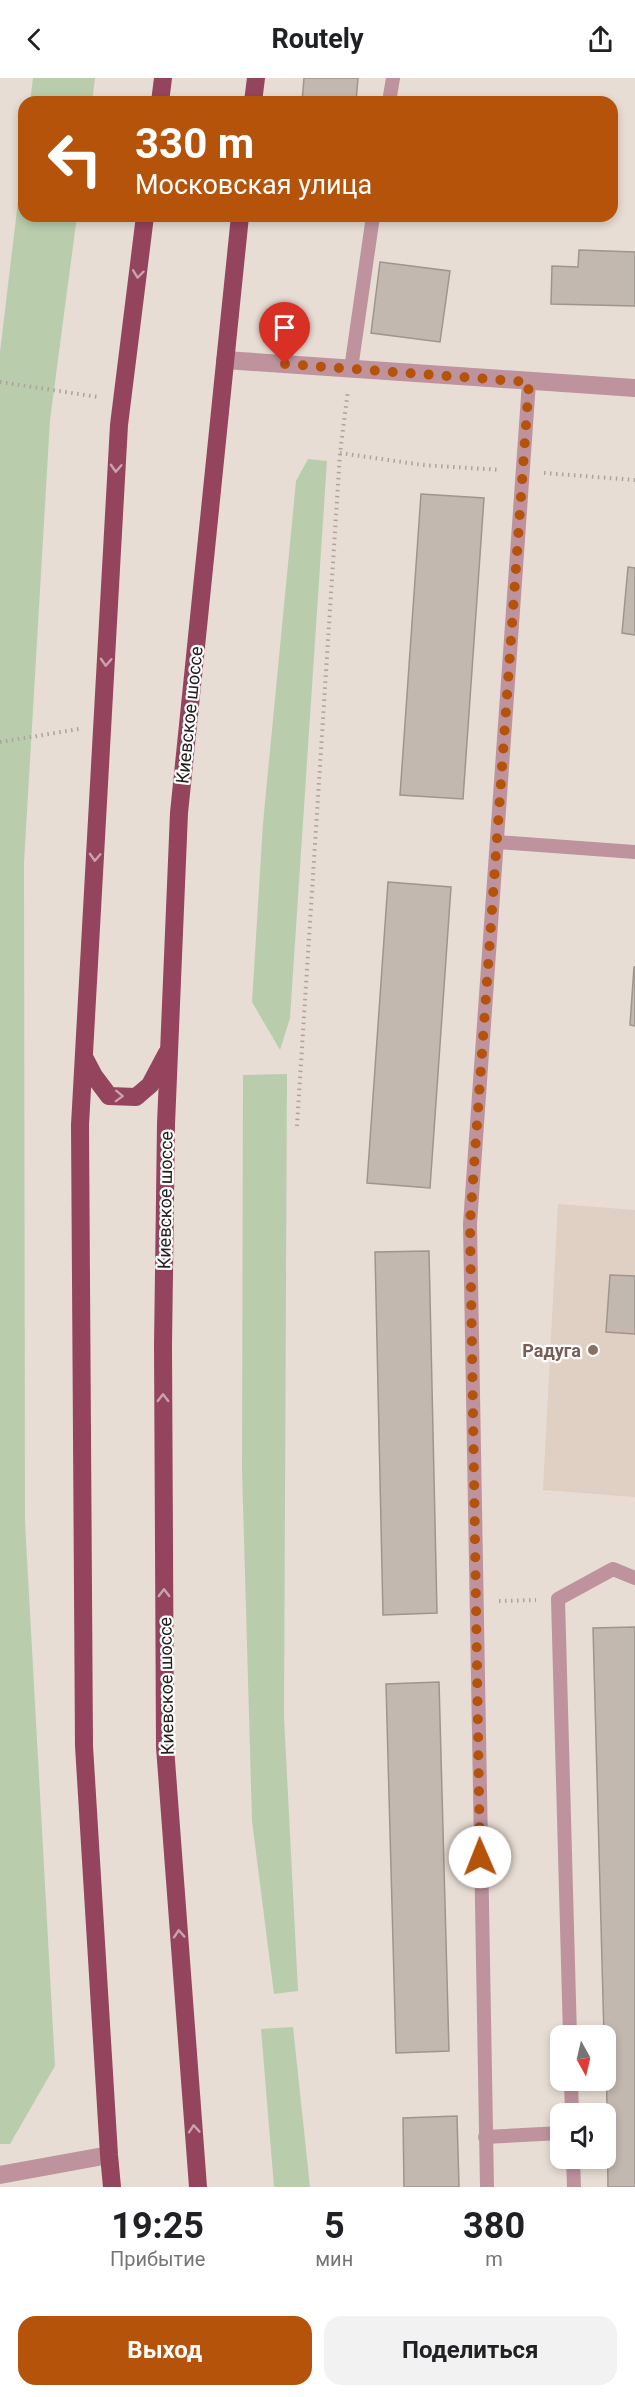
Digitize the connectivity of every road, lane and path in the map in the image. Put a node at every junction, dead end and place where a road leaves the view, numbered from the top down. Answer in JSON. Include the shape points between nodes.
{"nodes":[{"id":1,"x":163,"y":78,"type":"edge"},
{"id":2,"x":256,"y":78,"type":"edge"},
{"id":3,"x":393,"y":78,"type":"edge"},
{"id":4,"x":161,"y":96,"type":"edge"},
{"id":5,"x":254,"y":96,"type":"edge"},
{"id":6,"x":390,"y":96,"type":"edge"},
{"id":7,"x":144,"y":222,"type":"edge"},
{"id":8,"x":239,"y":222,"type":"edge"},
{"id":9,"x":372,"y":222,"type":"edge"},
{"id":10,"x":225,"y":360,"type":"junction"},
{"id":11,"x":351,"y":369,"type":"junction"},
{"id":12,"x":0,"y":382,"type":"edge"},
{"id":13,"x":529,"y":382,"type":"junction"},
{"id":14,"x":635,"y":388,"type":"edge"},
{"id":15,"x":105,"y":398,"type":"dead end"},
{"id":16,"x":340,"y":453,"type":"junction"},
{"id":17,"x":522,"y":471,"type":"junction"},
{"id":18,"x":635,"y":480,"type":"edge"},
{"id":19,"x":80,"y":729,"type":"dead end"},
{"id":20,"x":0,"y":742,"type":"edge"},
{"id":21,"x":496,"y":842,"type":"junction"},
{"id":22,"x":635,"y":852,"type":"edge"},
{"id":23,"x":169,"y":1050,"type":"junction"},
{"id":24,"x":83,"y":1055,"type":"junction"},
{"id":25,"x":297,"y":1126,"type":"dead end"},
{"id":26,"x":635,"y":1578,"type":"edge"},
{"id":27,"x":558,"y":1599,"type":"junction"},
{"id":28,"x":476,"y":1601,"type":"junction"},
{"id":29,"x":570,"y":2025,"type":"edge"},
{"id":30,"x":550,"y":2134,"type":"edge"},
{"id":31,"x":485,"y":2137,"type":"junction"},
{"id":32,"x":108,"y":2155,"type":"junction"},
{"id":33,"x":573,"y":2169,"type":"edge"},
{"id":34,"x":0,"y":2175,"type":"edge"},
{"id":35,"x":112,"y":2187,"type":"edge"},
{"id":36,"x":198,"y":2187,"type":"edge"},
{"id":37,"x":487,"y":2187,"type":"edge"},
{"id":38,"x":574,"y":2187,"type":"edge"}],
"edges":[{"from":1,"to":4,"type":"highway"},
{"from":2,"to":5,"type":"highway"},
{"from":3,"to":6,"type":"lane"},
{"from":7,"to":24,"type":"highway","one_way":true,"via":[[119,425]]},
{"from":8,"to":10,"type":"highway","name":"Киевское шоссе"},
{"from":9,"to":11,"type":"lane"},
{"from":10,"to":11,"type":"street"},
{"from":10,"to":23,"type":"highway","name":"Киевское шоссе","via":[[179,813]]},
{"from":11,"to":13,"type":"street"},
{"from":11,"to":16,"type":"path"},
{"from":12,"to":15,"type":"path"},
{"from":13,"to":14,"type":"street"},
{"from":13,"to":17,"type":"lane"},
{"from":16,"to":17,"type":"path","via":[[423,465]]},
{"from":16,"to":25,"type":"path"},
{"from":17,"to":18,"type":"path"},
{"from":17,"to":21,"type":"lane"},
{"from":19,"to":20,"type":"path"},
{"from":21,"to":22,"type":"lane"},
{"from":21,"to":28,"type":"lane","via":[[470,1224]]},
{"from":24,"to":23,"type":"highway","one_way":true,"via":[[109,1096],[136,1097],[150,1085]]},
{"from":36,"to":23,"type":"highway","name":"Киевское шоссе","one_way":true,"via":[[165,1747],[163,1346]]},
{"from":24,"to":32,"type":"highway","via":[[80,1125],[84,1746]]},
{"from":26,"to":27,"type":"lane","via":[[613,1569]]},
{"from":27,"to":28,"type":"path"},
{"from":27,"to":29,"type":"lane"},
{"from":28,"to":31,"type":"lane"},
{"from":30,"to":31,"type":"lane"},
{"from":31,"to":37,"type":"lane"},
{"from":32,"to":34,"type":"street"},
{"from":32,"to":35,"type":"highway"},
{"from":33,"to":38,"type":"lane"}]}
